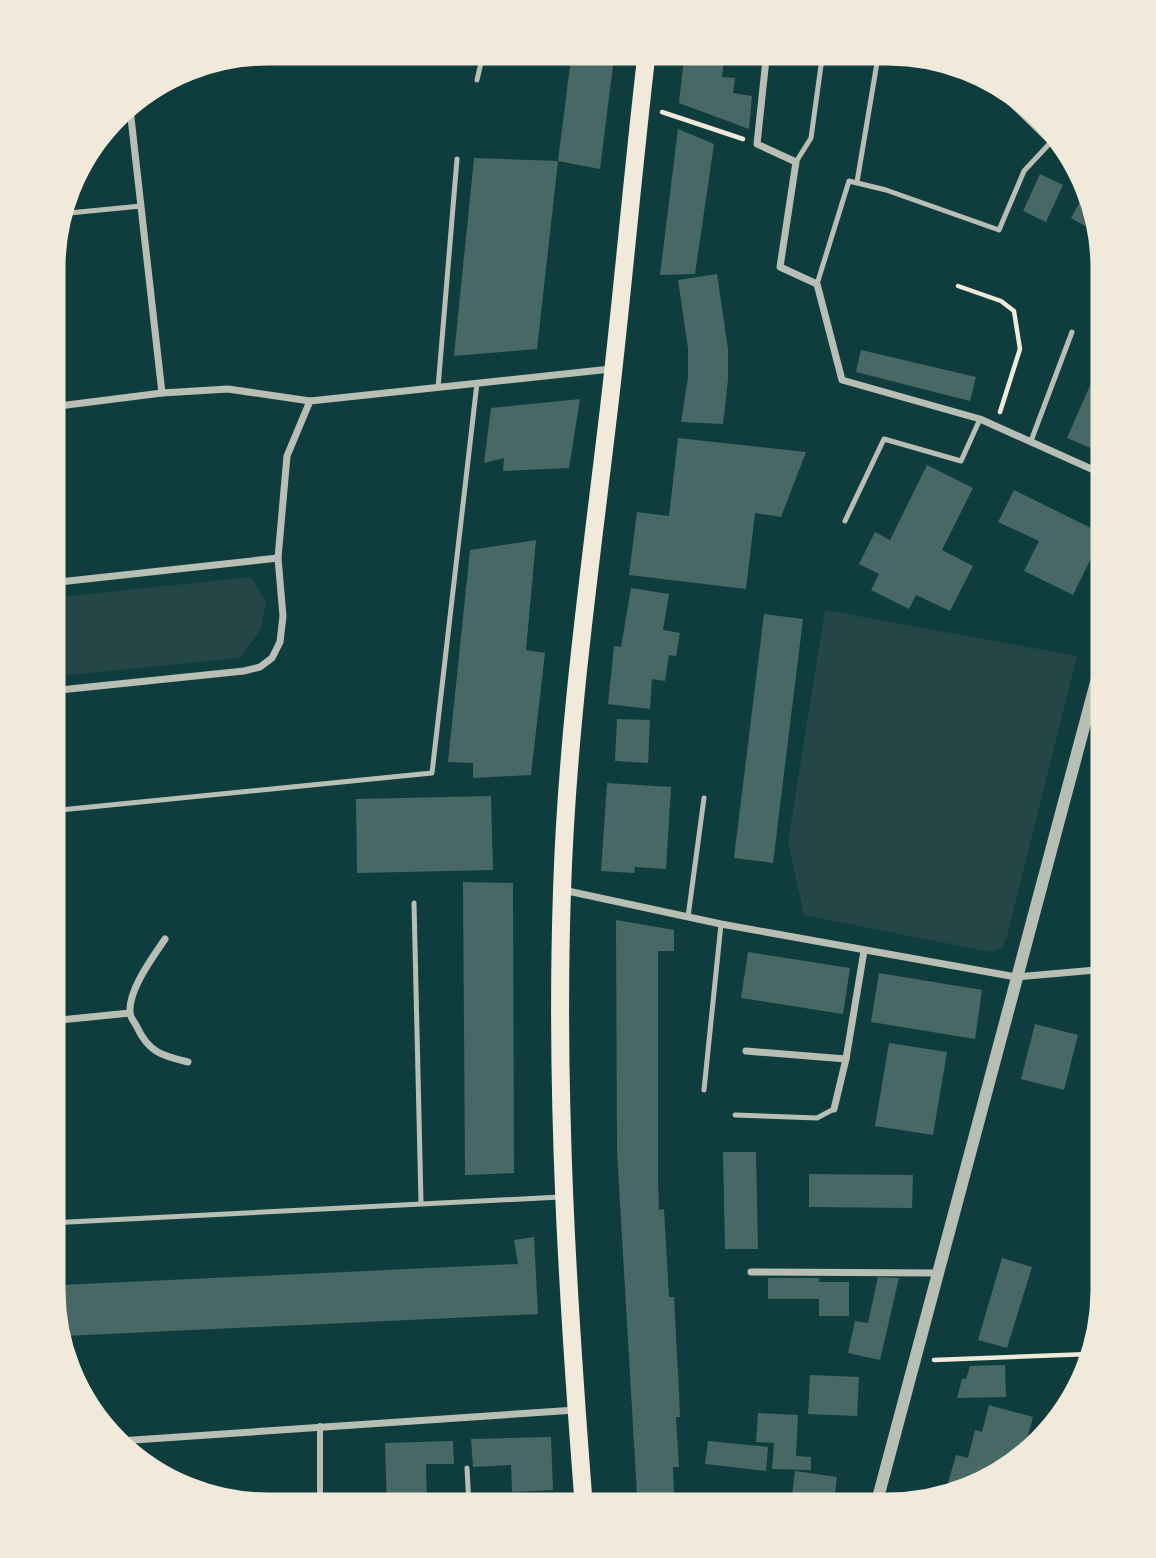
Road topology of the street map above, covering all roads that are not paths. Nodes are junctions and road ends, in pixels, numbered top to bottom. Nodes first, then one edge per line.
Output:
1 (481, 61) edge
2 (646, 61) edge
3 (766, 61) edge
4 (822, 61) edge
5 (877, 61) edge
6 (477, 80) dead end
7 (1010, 102) edge
8 (131, 114) edge
9 (1051, 142) joint
10 (457, 159) dead end
11 (796, 162) junction
12 (857, 182) junction
13 (141, 206) junction
14 (69, 213) edge
15 (817, 284) junction
16 (1072, 332) dead end
17 (613, 369) junction
18 (477, 383) junction
19 (438, 387) junction
20 (162, 393) junction
21 (310, 401) junction
22 (61, 406) edge
23 (980, 419) junction
24 (1031, 441) junction
25 (1095, 470) edge
26 (845, 521) dead end
27 (278, 558) junction
28 (61, 582) edge
29 (1095, 687) edge
30 (61, 690) edge
31 (704, 798) dead end
32 (61, 810) edge
33 (562, 889) junction
34 (414, 903) dead end
35 (688, 917) junction
36 (721, 924) junction
37 (165, 939) dead end
38 (864, 951) junction
39 (1094, 970) edge
40 (1016, 977) junction
41 (130, 1013) junction
42 (61, 1020) edge
43 (746, 1051) dead end
44 (846, 1059) junction
45 (188, 1062) dead end
46 (704, 1090) dead end
47 (834, 1109) joint
48 (735, 1115) dead end
49 (563, 1197) junction
50 (421, 1202) junction
51 (61, 1222) edge
52 (751, 1272) dead end
53 (939, 1273) junction
54 (577, 1410) junction
55 (320, 1426) junction
56 (127, 1440) edge
57 (467, 1468) dead end
58 (320, 1497) edge
59 (468, 1497) edge
60 (583, 1497) edge
61 (878, 1497) edge

1 - 6 lane
2 - 17 main road
3 - 11 street
4 - 11 lane
5 - 12 lane
7 - 9 street
8 - 13 street
9 - 12 lane
10 - 19 lane
11 - 15 street
12 - 15 lane
13 - 14 lane
13 - 20 street
15 - 23 street
16 - 24 lane
17 - 18 street
17 - 33 main road
18 - 19 street
18 - 32 lane
19 - 21 street
20 - 21 street
20 - 22 street
21 - 27 street
23 - 24 street
23 - 26 lane
24 - 25 street
27 - 28 street
27 - 30 street
29 - 40 street
31 - 35 lane
33 - 35 street
33 - 49 main road
34 - 50 lane
35 - 36 street
36 - 38 street
36 - 46 lane
37 - 41 street
38 - 40 street
38 - 44 street
39 - 40 street
40 - 53 street
41 - 42 street
41 - 45 street
43 - 44 street
44 - 47 street
47 - 48 lane
49 - 50 lane
49 - 54 main road
50 - 51 lane
52 - 53 street
53 - 61 street
54 - 55 street
54 - 60 main road
55 - 56 street
55 - 58 street
57 - 59 lane

